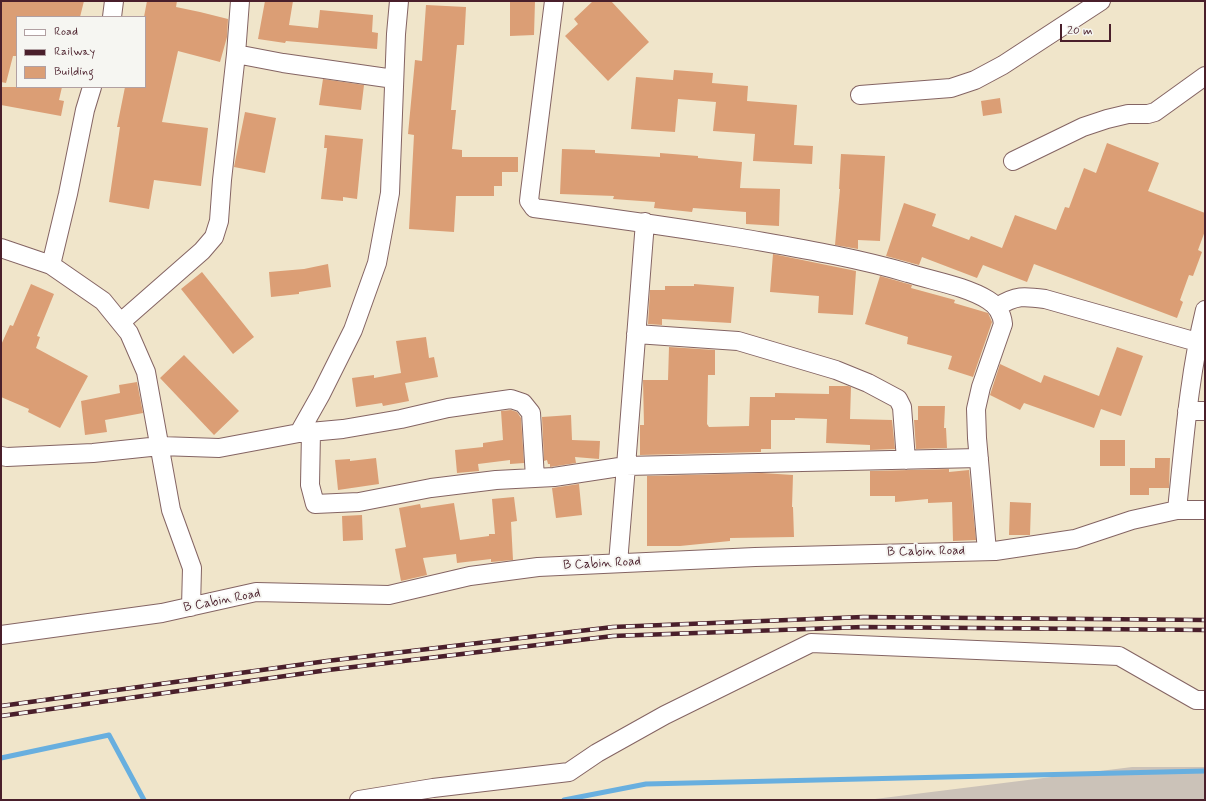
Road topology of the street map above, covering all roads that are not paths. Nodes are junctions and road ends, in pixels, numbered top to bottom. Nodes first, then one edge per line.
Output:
1 (114, 1) edge
2 (240, 1) edge
3 (399, 1) edge
4 (554, 1) edge
5 (1101, 1) edge
6 (112, 16) edge
7 (236, 54) junction
8 (1205, 76) edge
9 (394, 79) junction
10 (92, 88) edge
11 (860, 95) dead end
12 (1014, 161) dead end
13 (645, 222) junction
14 (1, 248) edge
15 (51, 265) junction
16 (998, 307) junction
17 (1205, 310) edge
18 (121, 322) junction
19 (636, 334) junction
20 (1197, 342) junction
21 (1196, 411) edge
22 (305, 432) junction
23 (160, 446) junction
24 (1, 456) edge
25 (979, 458) junction
26 (906, 460) junction
27 (626, 466) junction
28 (535, 478) junction
29 (1177, 510) junction
30 (1205, 510) edge
31 (986, 551) junction
32 (618, 564) junction
33 (191, 607) junction
34 (1, 635) edge
35 (1205, 700) edge
36 (359, 800) edge

1 - 6 street
2 - 7 street
3 - 9 street
4 - 13 street
5 - 11 street
7 - 9 street
7 - 18 street
8 - 12 street
9 - 22 street
10 - 15 street
13 - 16 street
13 - 19 street
14 - 15 street
15 - 18 street
16 - 20 street
16 - 25 street
17 - 20 street
18 - 23 street
19 - 26 street
19 - 27 street
20 - 21 street
21 - 29 street
22 - 23 street
22 - 28 street
22 - 28 street
23 - 24 street
23 - 33 street
25 - 26 street
25 - 31 street
26 - 27 street
27 - 28 street
27 - 32 street
29 - 30 street, B Cabin Road
29 - 31 street, B Cabin Road
31 - 32 street, B Cabin Road
32 - 33 street, B Cabin Road
33 - 34 street, B Cabin Road
35 - 36 street

